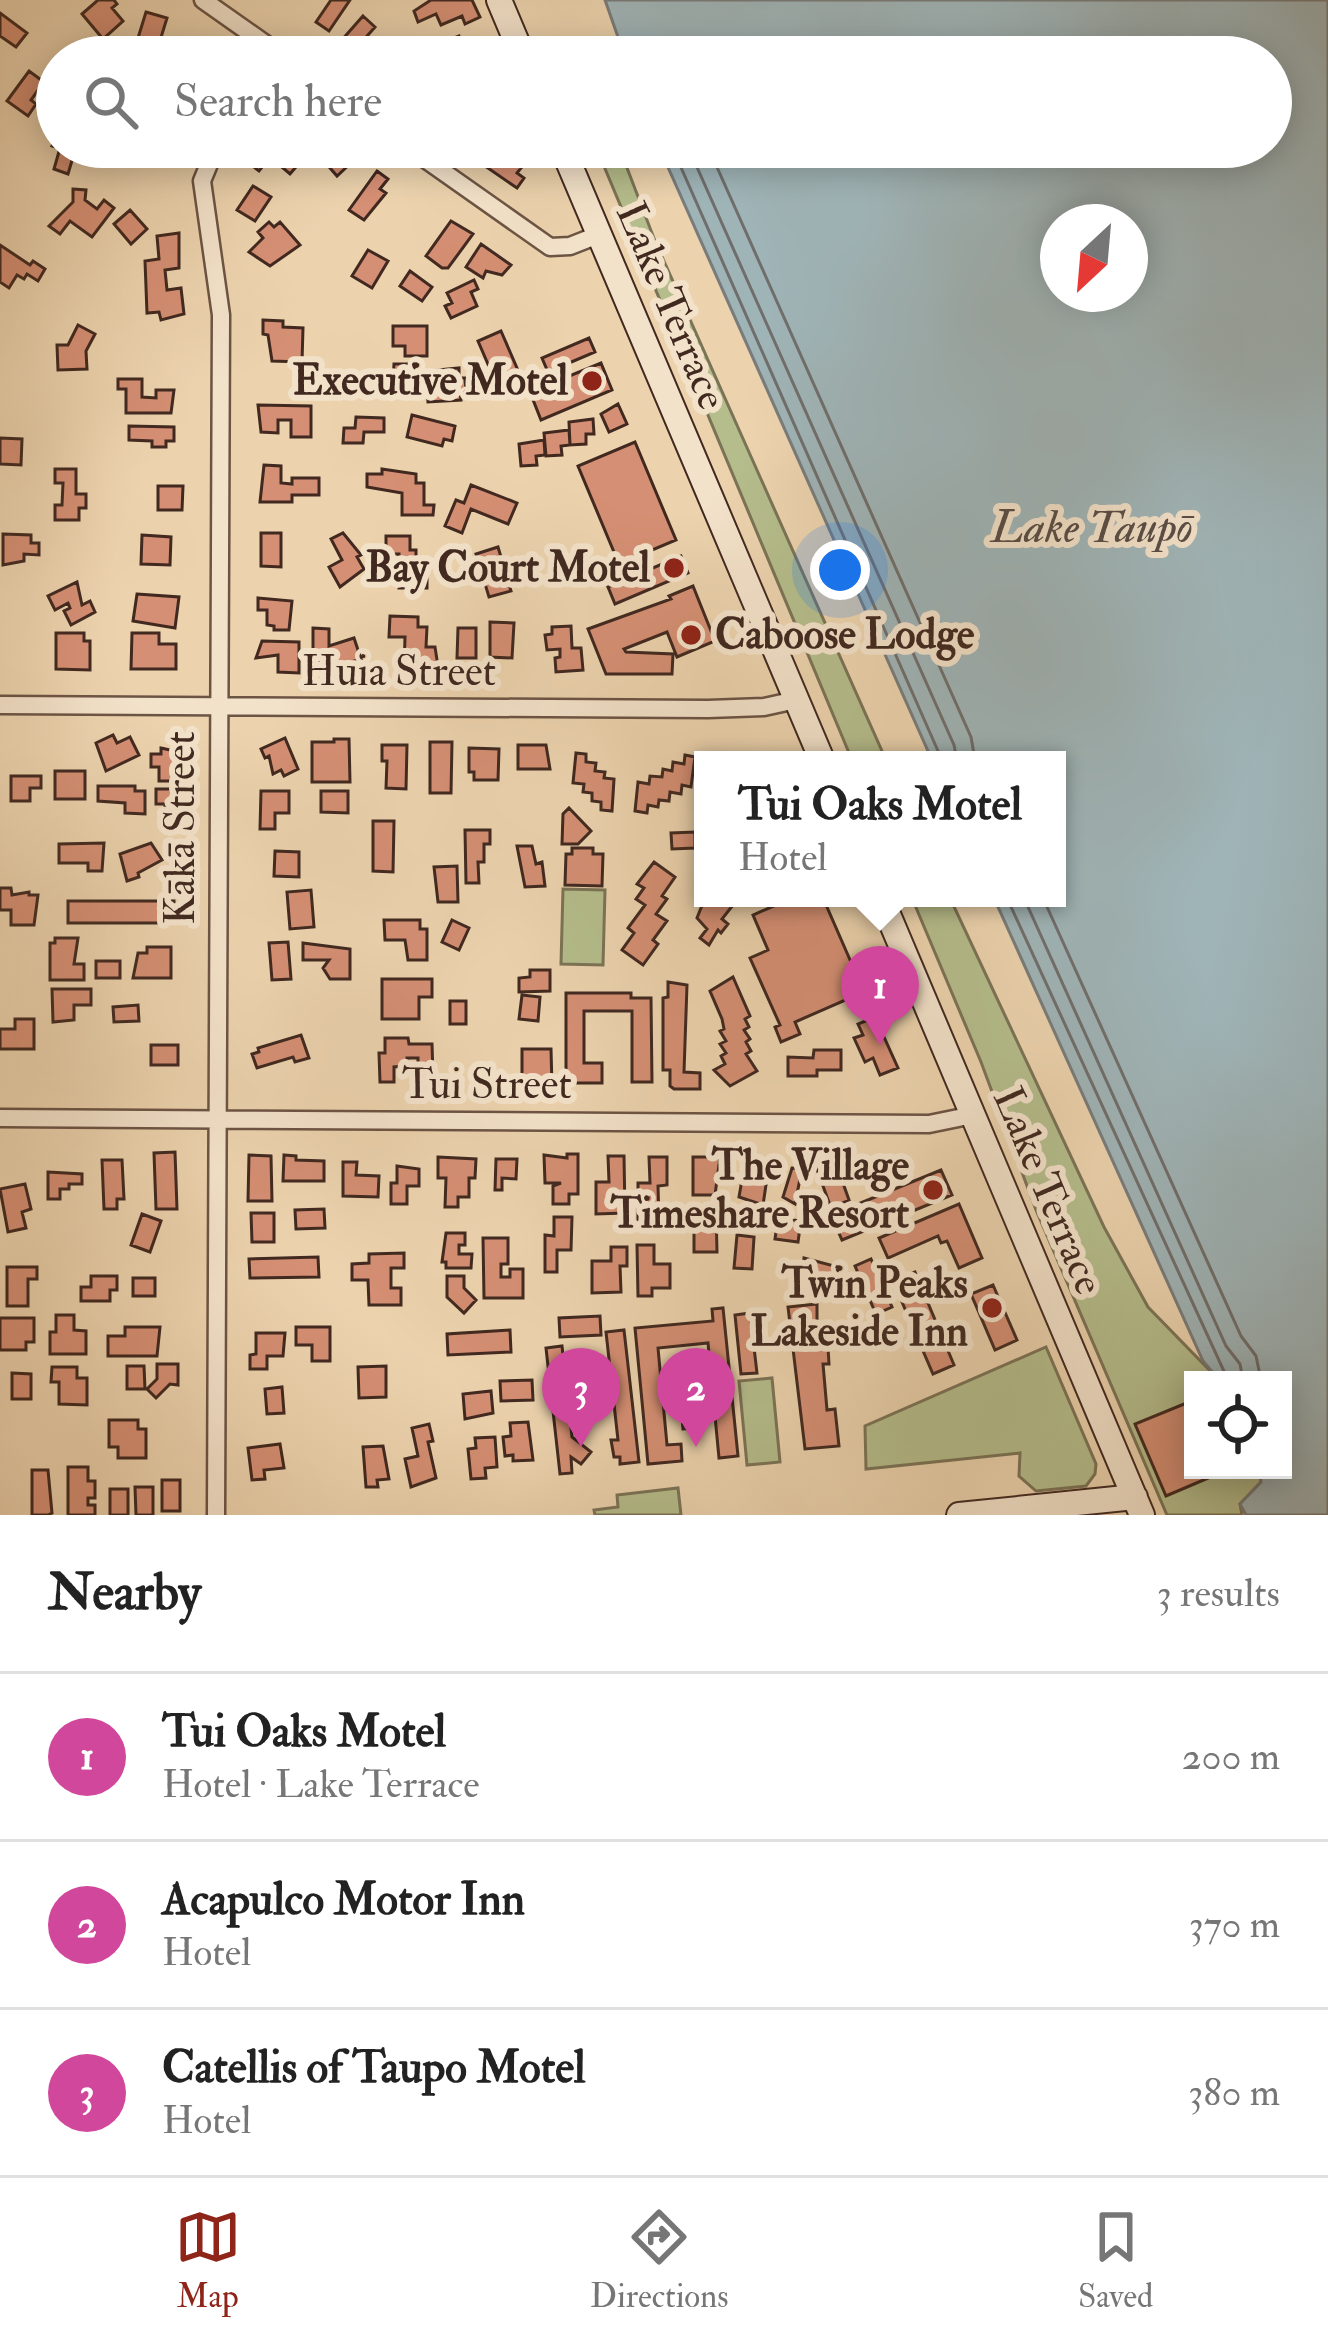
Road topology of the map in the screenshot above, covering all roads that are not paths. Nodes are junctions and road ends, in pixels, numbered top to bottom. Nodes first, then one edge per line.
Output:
1 (203, 0) edge
2 (499, 0) edge
3 (253, 36) edge
4 (514, 36) edge
5 (207, 168) edge
6 (438, 168) edge
7 (571, 168) edge
8 (598, 235) junction
9 (796, 700) junction
10 (0, 705) edge
11 (217, 707) junction
12 (818, 751) edge
13 (885, 907) edge
14 (973, 1115) junction
15 (0, 1118) edge
16 (215, 1119) junction
17 (1138, 1506) edge
18 (215, 1515) edge
19 (959, 1515) edge

1 - 3 street
2 - 4 main road
5 - 11 street, Kākā Street
6 - 8 street
7 - 8 main road, Lake Terrace
8 - 9 main road, Lake Terrace
9 - 11 street, Huia Street
9 - 12 main road, Lake Terrace
10 - 11 street, Huia Street
11 - 16 street, Kākā Street
13 - 14 main road, Lake Terrace
14 - 16 street, Tui Street
14 - 17 main road, Lake Terrace
15 - 16 street, Tui Street
16 - 18 street, Kākā Street
17 - 19 main road

